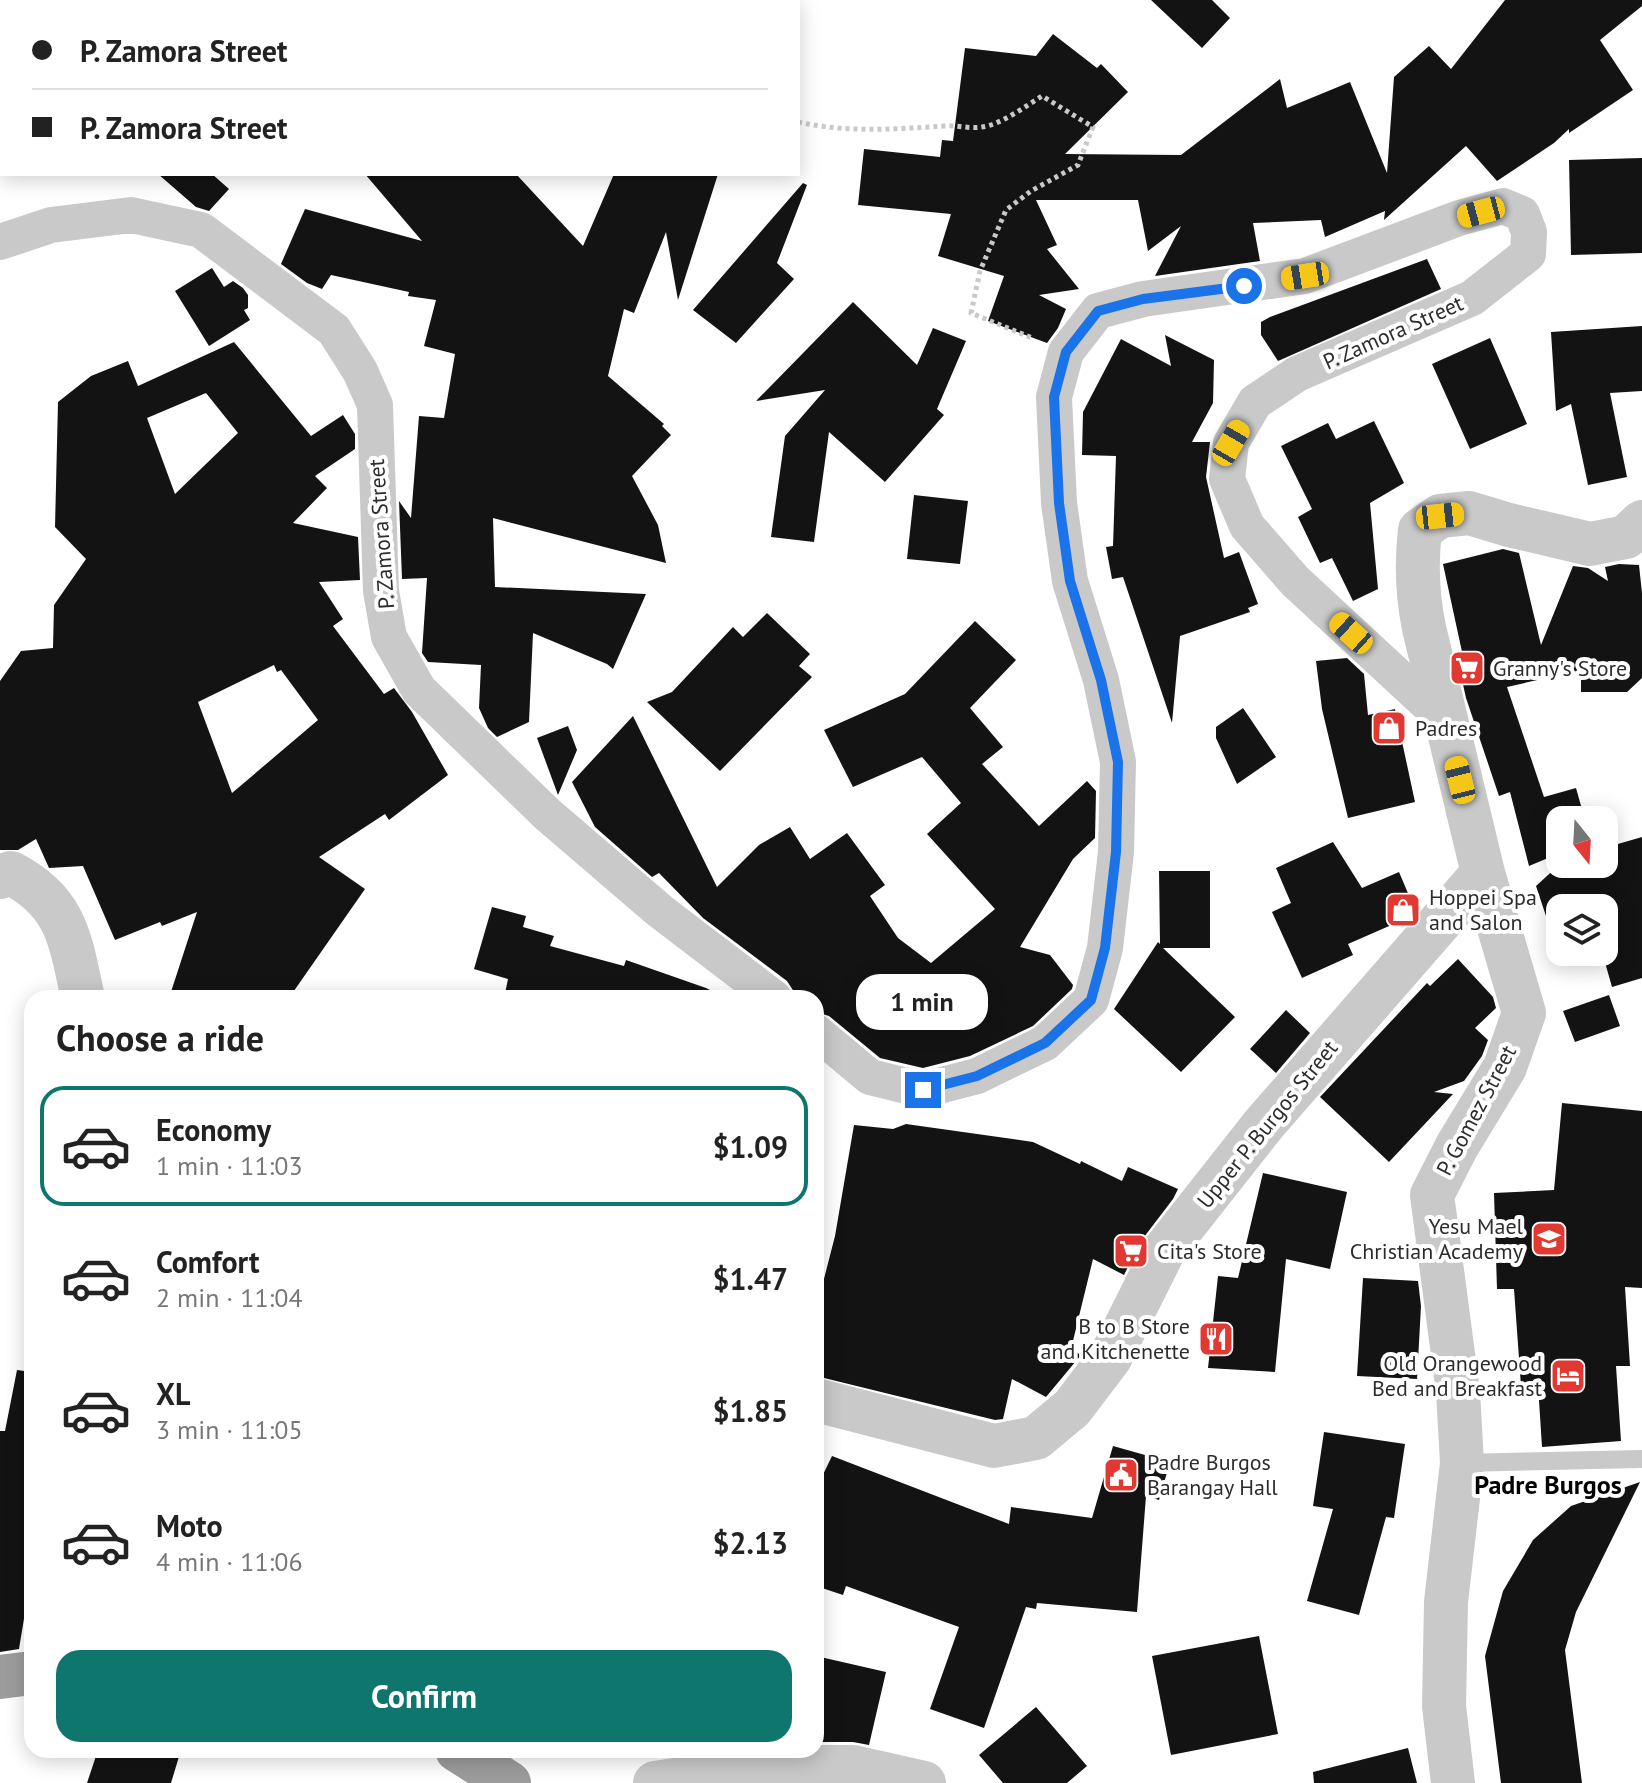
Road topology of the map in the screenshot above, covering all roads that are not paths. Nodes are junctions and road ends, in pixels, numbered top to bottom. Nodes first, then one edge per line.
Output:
1 (0, 242) edge
2 (1642, 522) edge
3 (1444, 719) junction
4 (1483, 873) junction
5 (0, 877) edge
6 (81, 990) edge
7 (764, 990) edge
8 (824, 1039) edge
9 (824, 1402) edge
10 (1642, 1459) edge
11 (1462, 1463) junction
12 (24, 1674) edge
13 (0, 1677) edge
14 (470, 1758) edge
15 (509, 1783) edge
16 (655, 1783) edge
17 (924, 1783) edge
18 (1453, 1783) edge

1 - 7 street, P. Zamora Street
2 - 3 street, P. Gomez Street
3 - 4 street, P. Gomez Street
3 - 8 street, P. Zamora Street
4 - 9 street, Upper P. Burgos Street
4 - 11 street, P. Gomez Street
5 - 6 street
10 - 11 lane
11 - 18 street, P. Gomez Street
12 - 13 highway
14 - 15 highway
16 - 17 street

